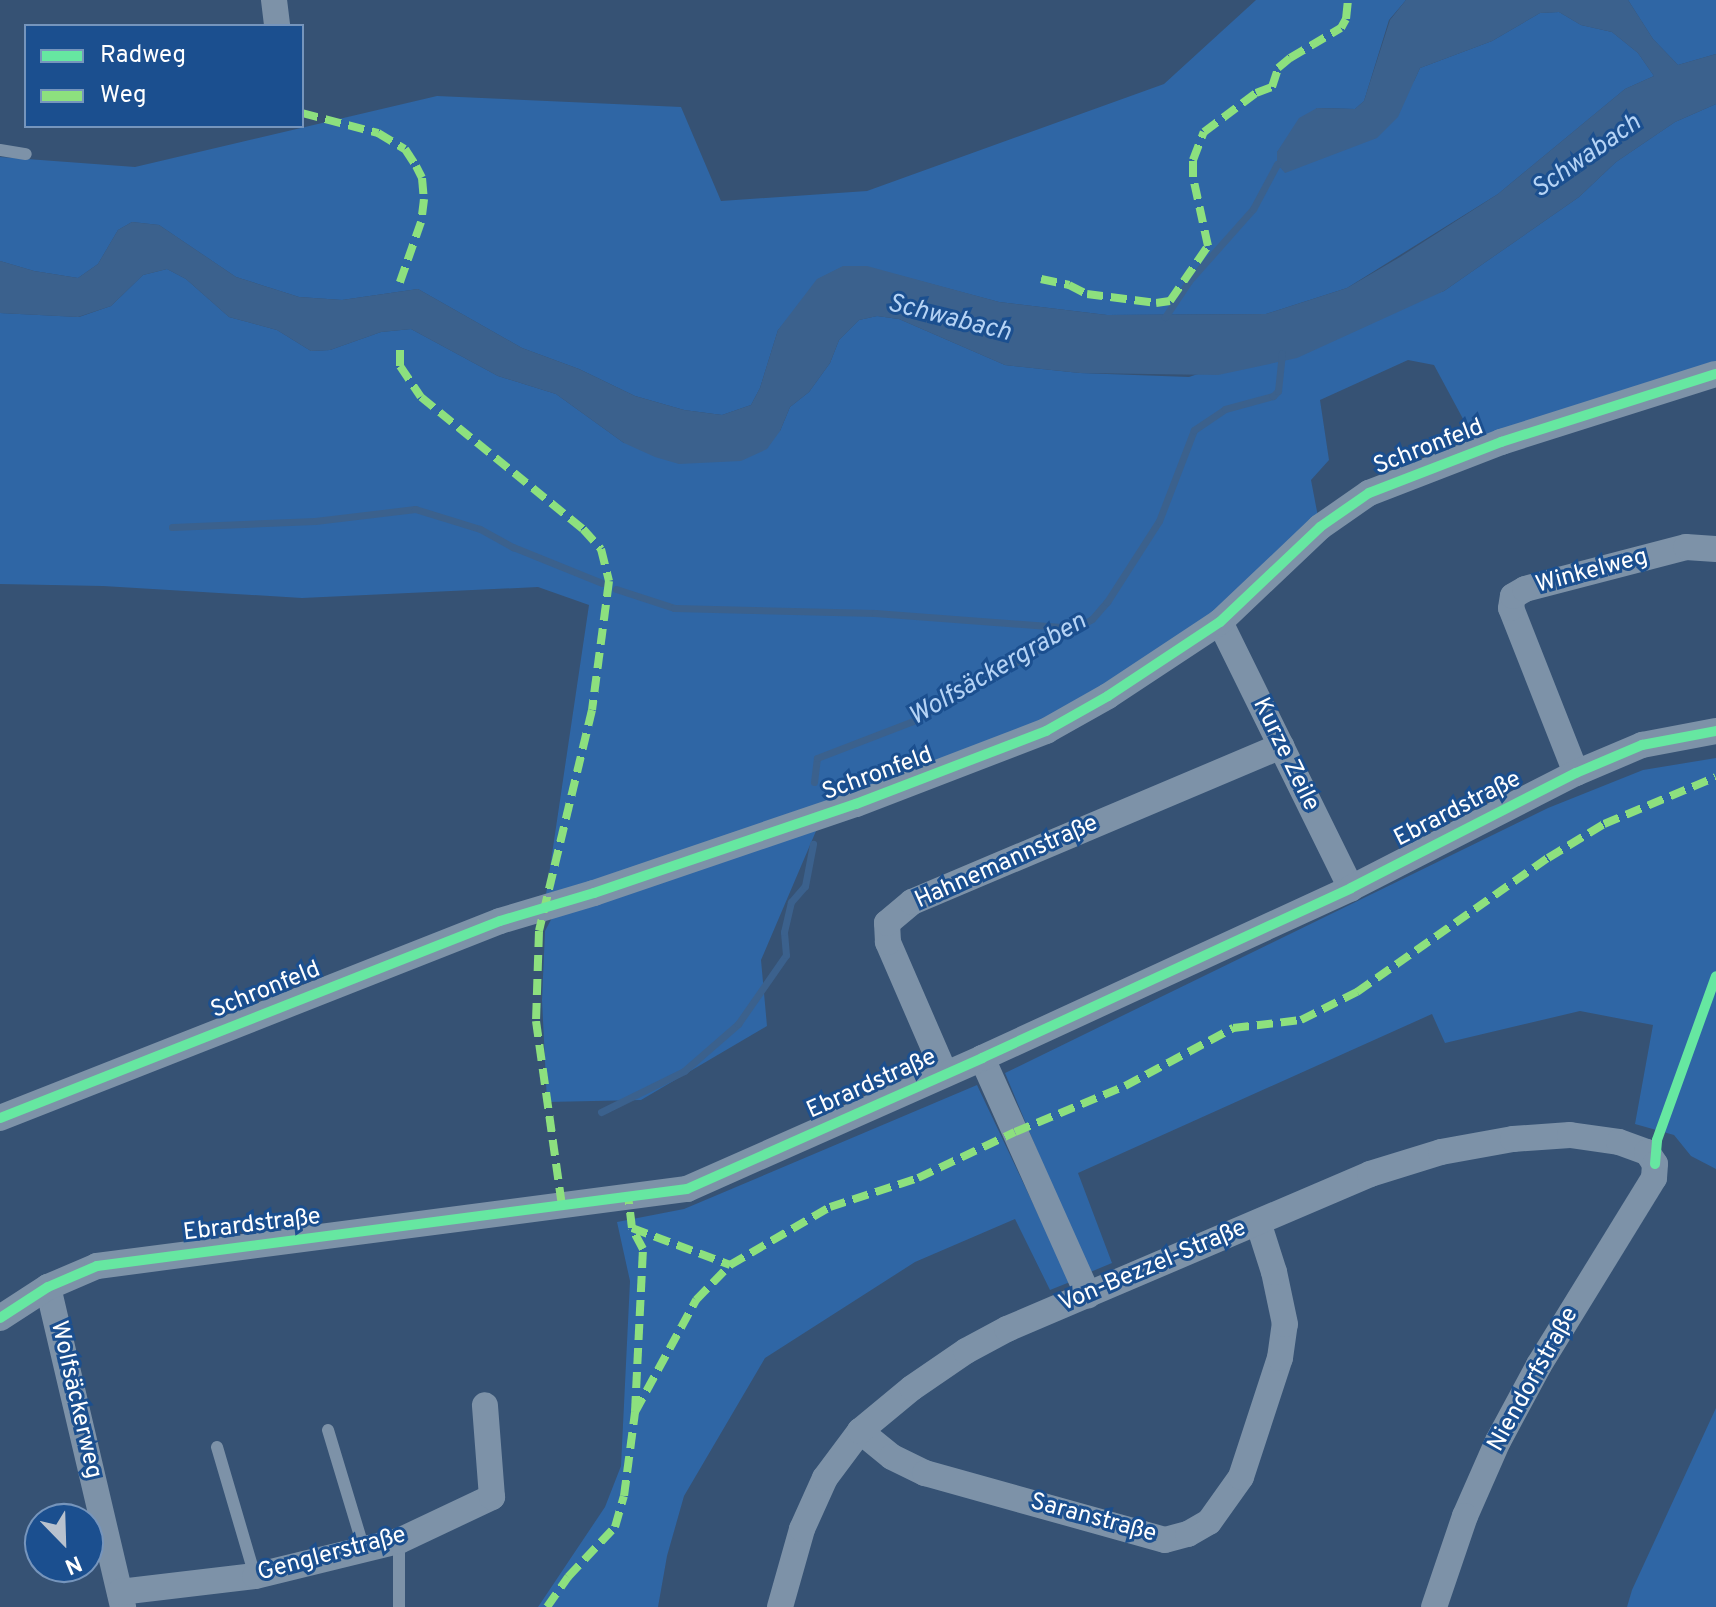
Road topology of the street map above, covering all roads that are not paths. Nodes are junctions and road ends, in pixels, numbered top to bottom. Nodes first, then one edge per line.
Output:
1 (274, 0) edge
2 (277, 24) edge
3 (0, 150) edge
4 (26, 154) dead end
5 (1716, 374) edge
6 (1716, 549) edge
7 (1220, 622) junction
8 (1716, 731) edge
9 (1281, 746) junction
10 (1576, 773) junction
11 (1351, 888) junction
12 (982, 1058) junction
13 (945, 1074) junction
14 (0, 1118) edge
15 (1655, 1164) joint
16 (1258, 1222) junction
17 (48, 1287) junction
18 (1088, 1295) junction
19 (0, 1318) edge
20 (485, 1405) dead end
21 (328, 1430) dead end
22 (860, 1431) junction
23 (217, 1447) dead end
24 (399, 1541) junction
25 (364, 1549) junction
26 (255, 1576) junction
27 (121, 1600) edge
28 (399, 1607) edge
29 (780, 1607) edge
30 (1434, 1607) edge

1 - 2 street
3 - 4 lane
5 - 7 street, Schronfeld
6 - 10 street, Winkelweg
7 - 9 street, Kurze Zeile
7 - 14 street, Schronfeld
8 - 10 street, Ebrardstraße
9 - 11 street, Kurze Zeile
9 - 13 street, Hahnemannstraße
10 - 11 street, Ebrardstraße
11 - 12 street, Ebrardstraße
12 - 13 street, Ebrardstraße
12 - 18 street
13 - 17 street, Ebrardstraße
15 - 16 street, Von-Bezzel-Straße
15 - 30 street, Niendorfstraße
16 - 18 street, Von-Bezzel-Straße
16 - 22 street, Saranstraße
17 - 19 street, Ebrardstraße
17 - 27 street, Wolfsäckerweg
18 - 22 street, Von-Bezzel-Straße
20 - 24 street, Genglerstraße
21 - 25 lane
22 - 29 street, Von-Bezzel-Straße
23 - 26 lane
24 - 25 street, Genglerstraße
24 - 28 lane
25 - 26 street, Genglerstraße
26 - 27 street, Genglerstraße

